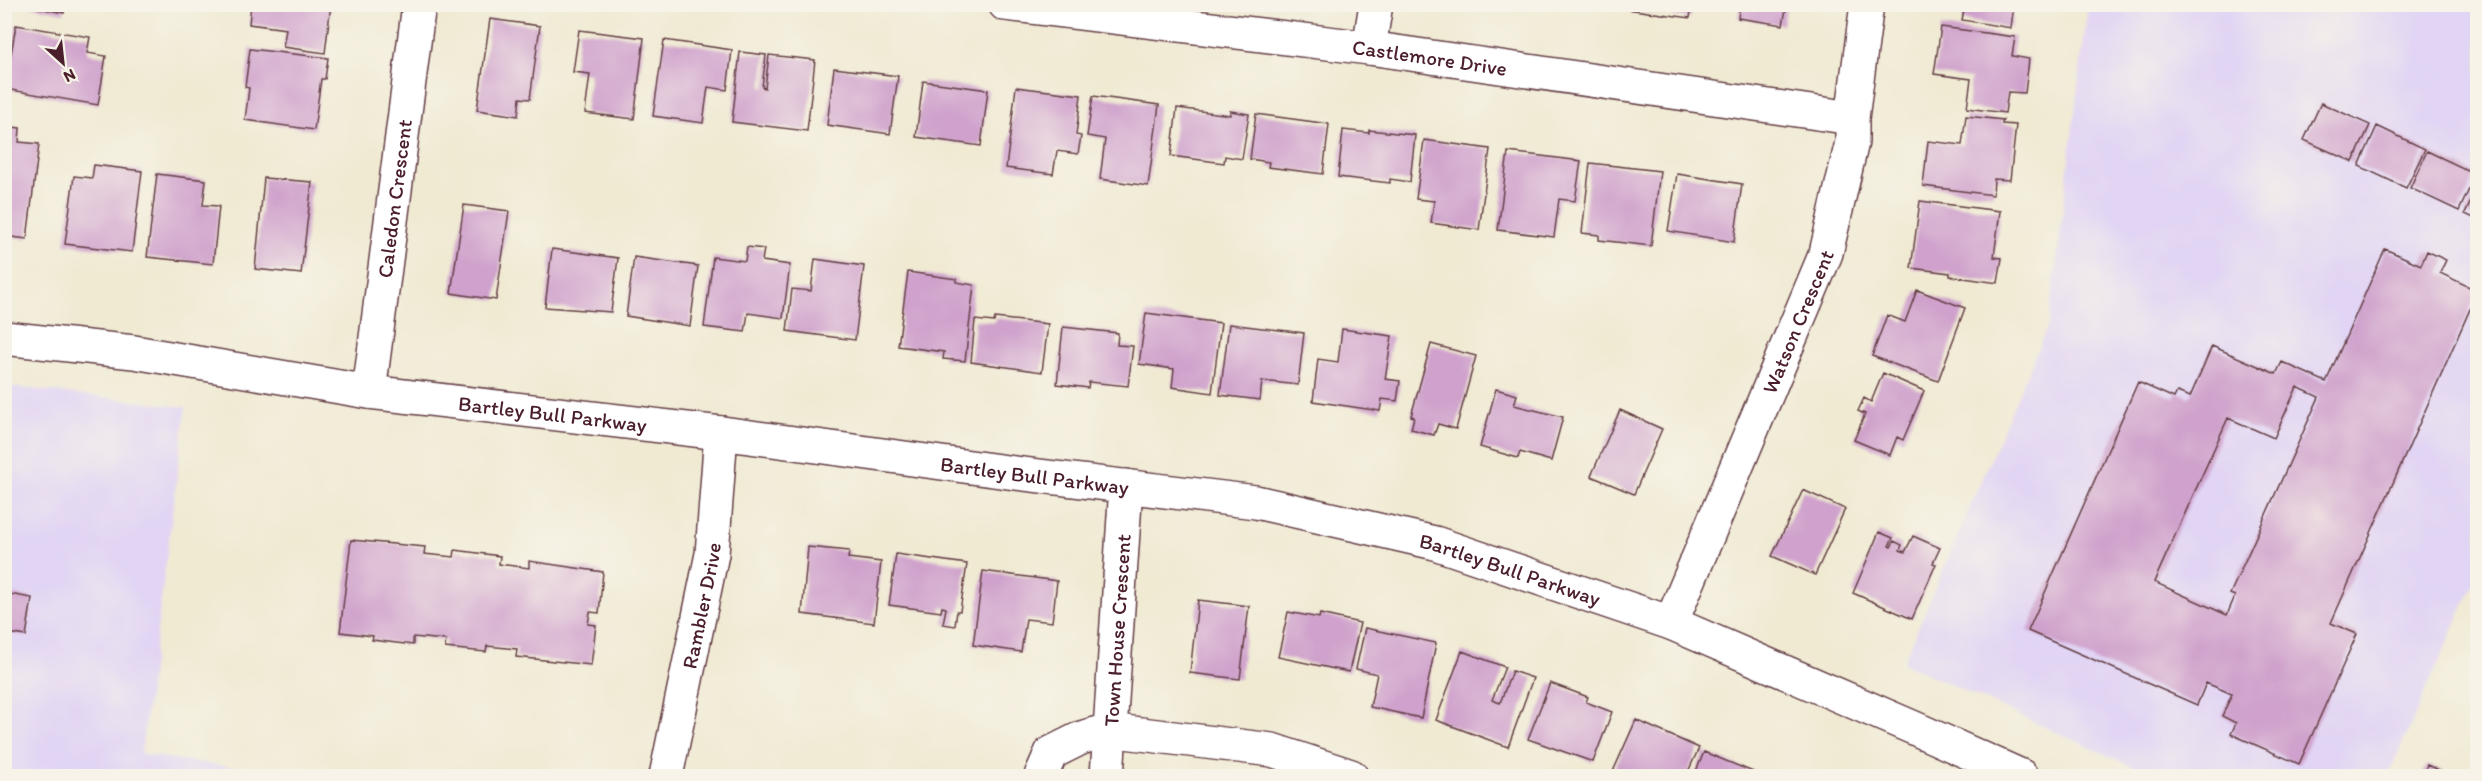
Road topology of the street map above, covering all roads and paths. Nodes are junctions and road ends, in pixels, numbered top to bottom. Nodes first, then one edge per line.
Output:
1 (419, 4) edge
2 (1005, 4) edge
3 (1376, 4) edge
4 (1867, 4) edge
5 (1369, 48) junction
6 (1852, 118) junction
7 (4, 338) edge
8 (369, 392) junction
9 (721, 433) junction
10 (1126, 486) junction
11 (1671, 623) junction
12 (1108, 730) junction
13 (666, 777) edge
14 (1041, 777) edge
15 (1107, 777) edge
16 (1351, 777) edge
17 (2021, 777) edge

1 - 8 street, Caledon Crescent
2 - 5 street, Castlemore Drive
3 - 5 street
4 - 6 street, Watson Crescent
5 - 6 street, Castlemore Drive
6 - 11 street, Watson Crescent
7 - 8 street, Bartley Bull Parkway
8 - 9 street, Bartley Bull Parkway
9 - 10 street, Bartley Bull Parkway
9 - 13 street, Rambler Drive
10 - 11 street, Bartley Bull Parkway
10 - 12 street, Town House Crescent
11 - 17 street, Bartley Bull Parkway
12 - 14 street
12 - 15 street, Town House Crescent
12 - 16 street

